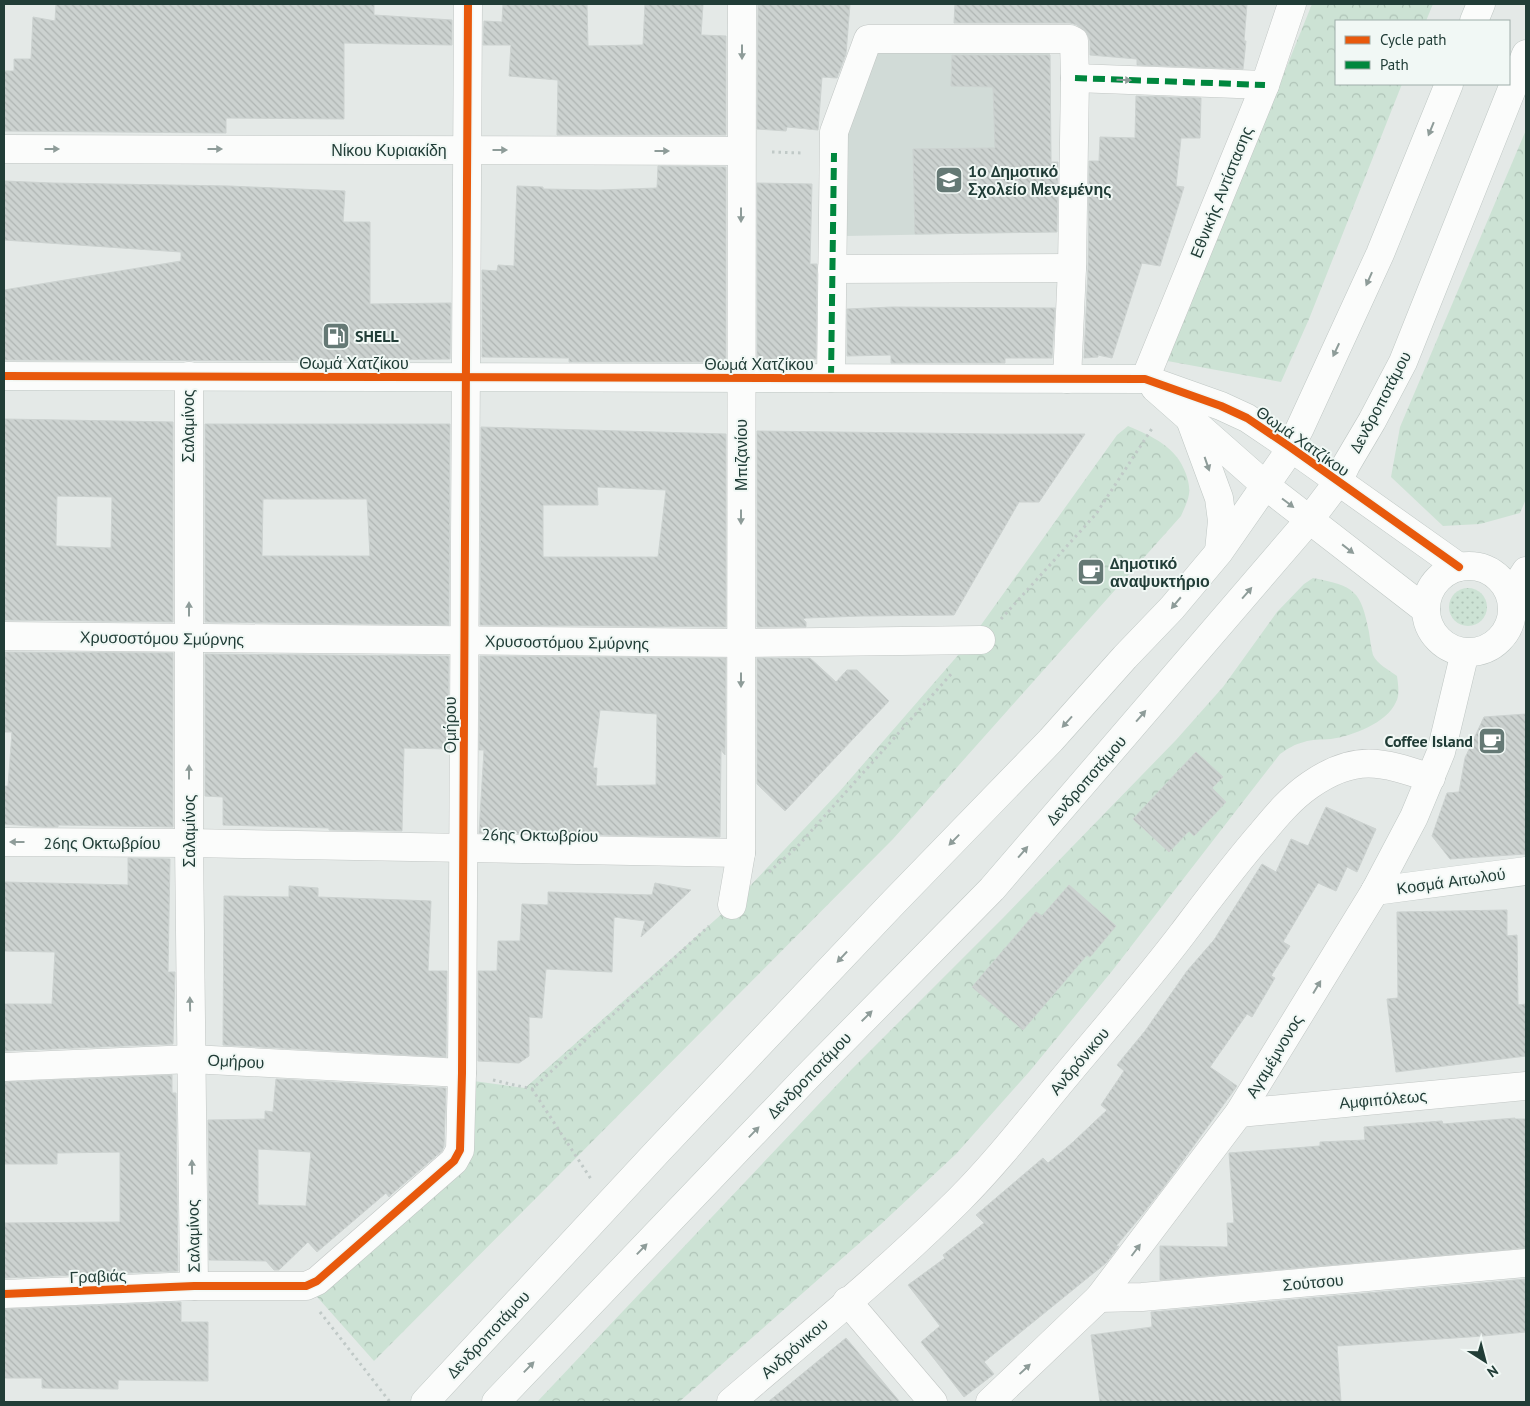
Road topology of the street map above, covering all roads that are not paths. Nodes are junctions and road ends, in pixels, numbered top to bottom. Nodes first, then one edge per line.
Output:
1 (468, 4) edge
2 (742, 4) edge
3 (1292, 4) edge
4 (1481, 4) edge
5 (1474, 20) edge
6 (1526, 54) edge
7 (1075, 78) junction
8 (1449, 85) edge
9 (1265, 86) junction
10 (4, 149) edge
11 (468, 150) junction
12 (741, 151) junction
13 (1072, 268) junction
14 (832, 269) junction
15 (4, 376) edge
16 (189, 376) junction
17 (466, 377) junction
18 (741, 378) junction
19 (831, 378) junction
20 (1067, 379) junction
21 (1145, 379) junction
22 (1180, 410) junction
23 (1290, 447) junction
24 (1338, 482) junction
25 (1266, 486) junction
26 (1310, 519) junction
27 (1219, 552) junction
28 (1459, 567) junction
29 (1526, 571) edge
30 (1511, 594) junction
31 (1426, 610) junction
32 (4, 636) edge
33 (189, 638) junction
34 (981, 640) road end
35 (464, 641) junction
36 (741, 643) junction
37 (1465, 652) junction
38 (1431, 778) junction
39 (4, 842) edge
40 (189, 843) junction
41 (463, 848) junction
42 (741, 853) junction
43 (1526, 871) edge
44 (1375, 891) junction
45 (732, 905) road end
46 (191, 1059) junction
47 (4, 1067) edge
48 (462, 1073) junction
49 (1526, 1086) edge
50 (1240, 1113) junction
51 (1526, 1263) edge
52 (194, 1286) junction
53 (4, 1294) edge
54 (1100, 1298) junction
55 (847, 1302) junction
56 (425, 1402) edge
57 (496, 1402) edge
58 (731, 1402) edge
59 (933, 1402) edge
60 (990, 1402) edge

1 - 11 street, Ομήρου
2 -> 12 street, Μπιζανίου
3 - 9 street, Εθνικής Αντίστασης
4 - 5 street
6 - 24 street, Δενδροποτάμου
7 -> 9 street
7 - 13 street
7 - 14 street
8 -> 23 street, Δενδροποτάμου
9 - 21 street, Εθνικής Αντίστασης
10 -> 11 street, Νίκου Κυριακίδη
11 -> 12 street, Νίκου Κυριακίδη
11 - 17 street, Ομήρου
12 -> 18 street, Μπιζανίου
13 - 14 street
13 - 20 street
14 - 19 street
15 - 16 street, Θωμά Χατζίκου
16 - 17 street, Θωμά Χατζίκου
33 -> 16 street, Σαλαμίνος
17 - 18 street, Θωμά Χατζίκου
17 - 35 street, Ομήρου
18 - 19 street, Θωμά Χατζίκου
18 -> 36 street, Μπιζανίου
19 - 20 street, Θωμά Χατζίκου
20 - 21 street, Θωμά Χατζίκου
21 - 22 street
21 - 23 street, Θωμά Χατζίκου
22 - 25 street
22 -> 27 street
23 - 24 street, Θωμά Χατζίκου
23 - 25 street, Δενδροποτάμου
24 - 26 street, Δενδροποτάμου
24 - 28 street, Θωμά Χατζίκου
25 -> 26 street
25 - 27 street, Δενδροποτάμου
26 -> 31 street
57 -> 26 street, Δενδροποτάμου
27 -> 56 street, Δενδροποτάμου
28 - 30 street
28 - 31 street
29 - 30 street
30 - 37 street
31 - 37 street
32 - 33 street, Χρυσοστόμου Σμύρνης
33 - 35 street, Χρυσοστόμου Σμύρνης
40 -> 33 street, Σαλαμίνος
34 - 36 street, Χρυσοστόμου Σμύρνης
35 - 36 street, Χρυσοστόμου Σμύρνης
35 - 41 street, Ομήρου
36 -> 42 street, Μπιζανίου
37 - 38 street, Αγαμέμνονος
38 - 44 street, Αγαμέμνονος
38 - 55 street, Ανδρόνικου
40 -> 39 street, 26ης Οκτωβρίου
40 - 41 street, 26ης Οκτωβρίου
46 -> 40 street, Σαλαμίνος
41 - 42 street, 26ης Οκτωβρίου
41 - 48 street, Ομήρου
42 - 45 street, Μπιζανίου
43 - 44 street, Κοσμά Αιτωλού
50 -> 44 street, Αγαμέμνονος
46 - 47 street, Ομήρου
46 - 48 street, Ομήρου
52 -> 46 street, Σαλαμίνος
48 - 52 street, Γραβιάς
49 - 50 street, Αμφιπόλεως
54 -> 50 street, Αγαμέμνονος
51 - 54 street, Σούτσου
52 - 53 street, Γραβιάς
60 -> 54 street, Αγαμέμνονος
55 - 58 street, Ανδρόνικου
55 - 59 street

